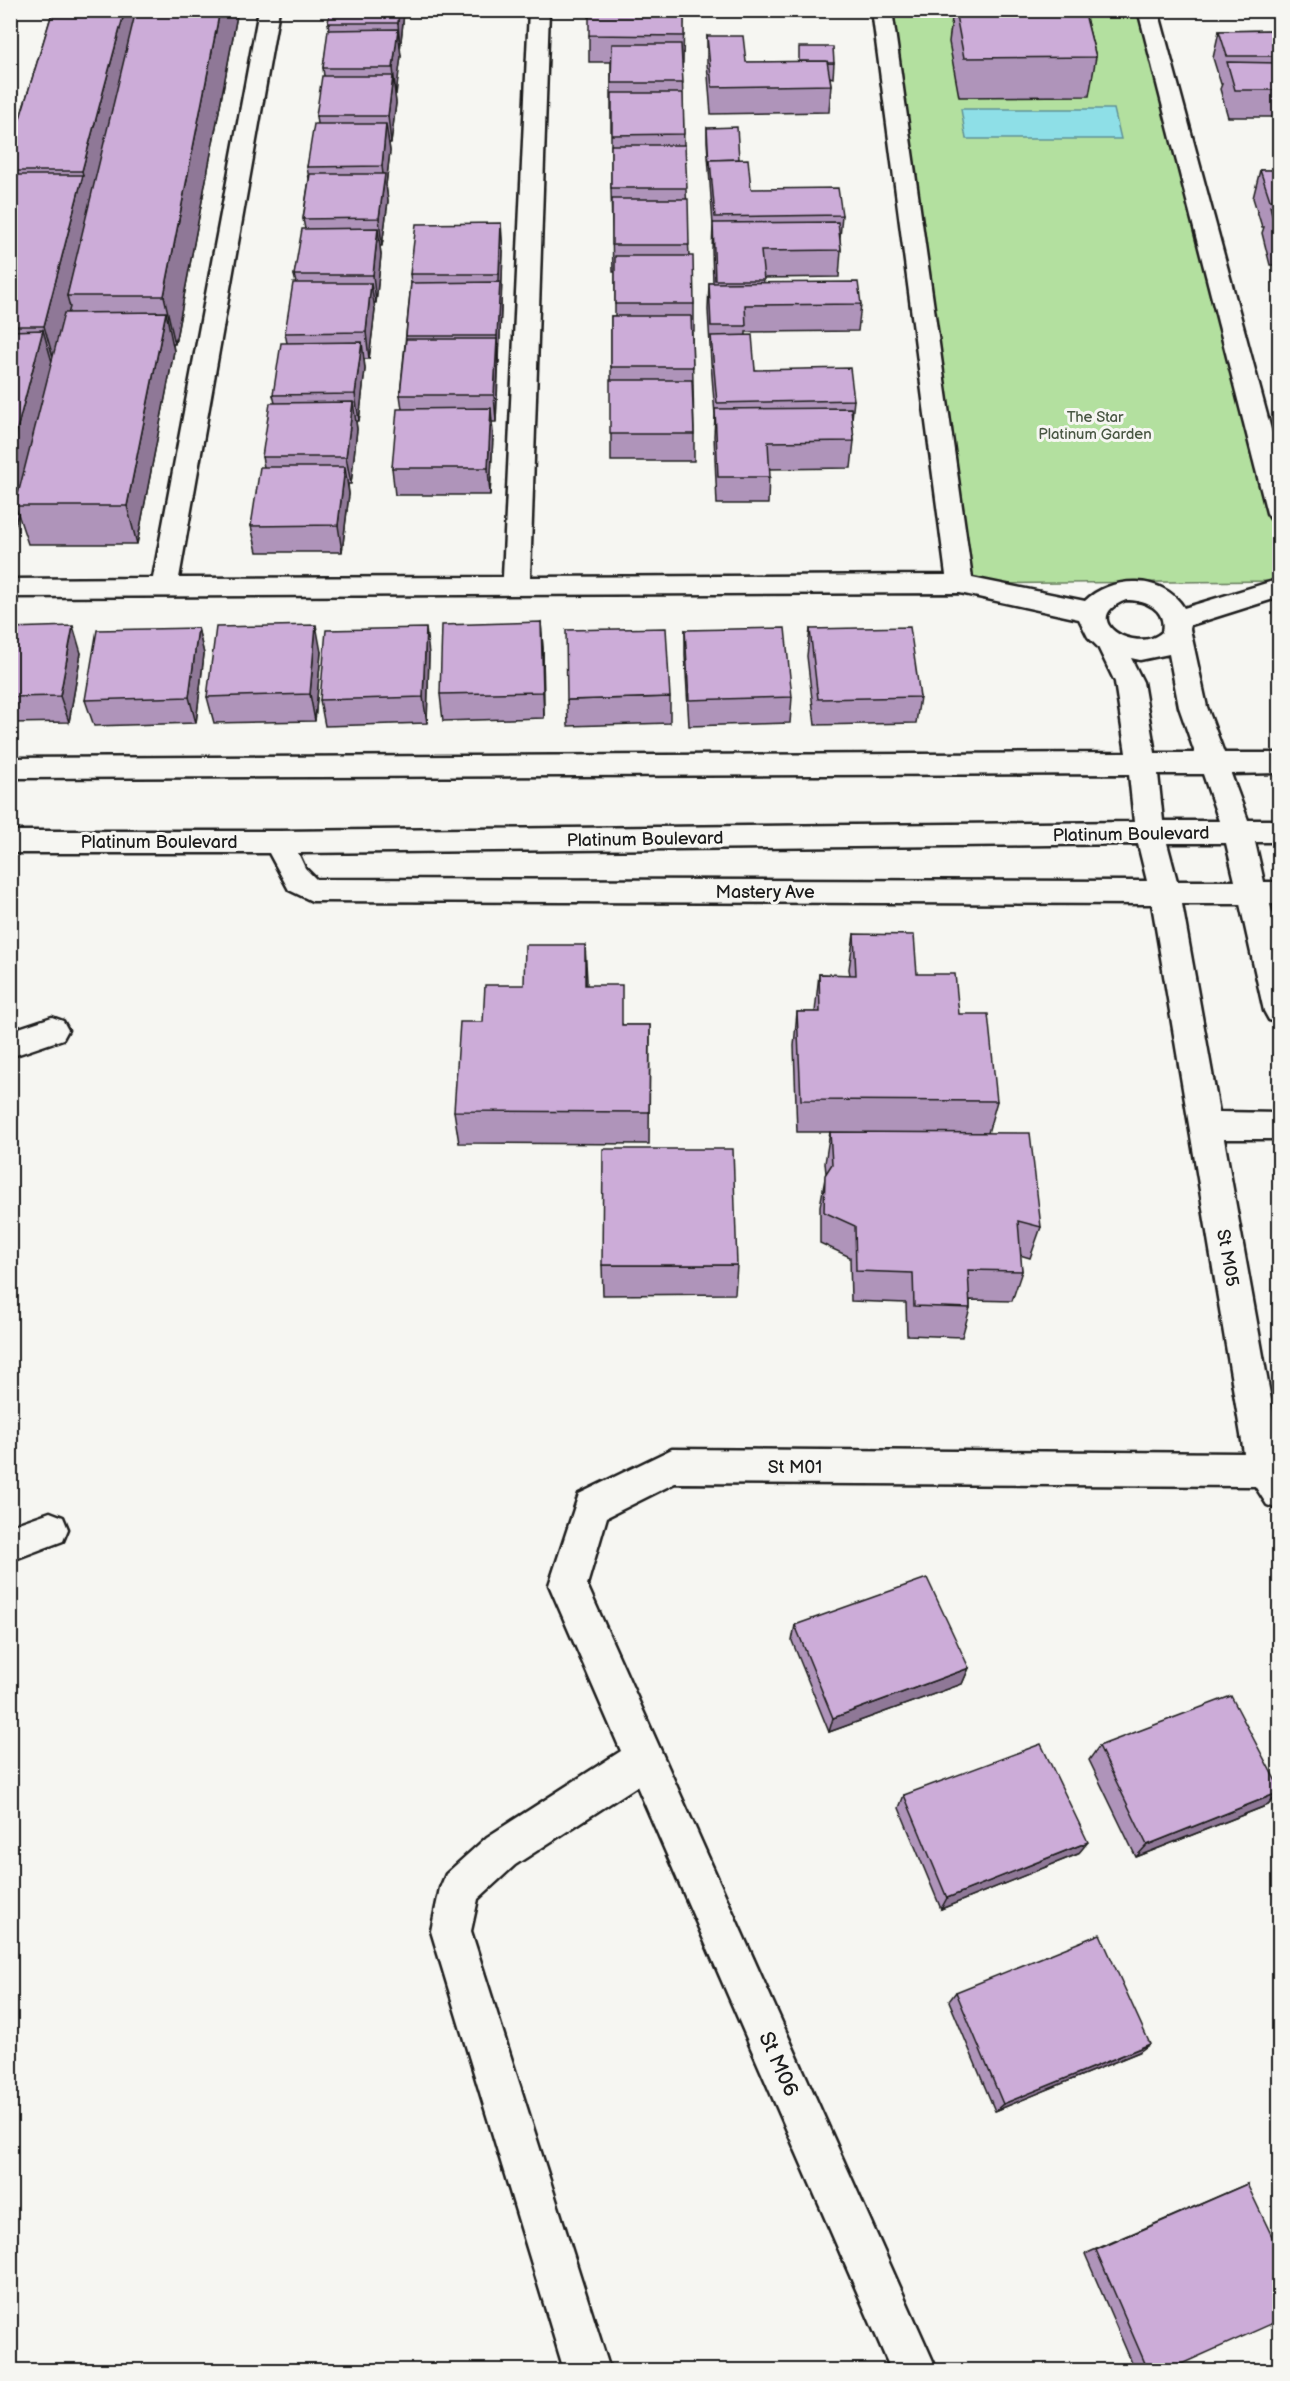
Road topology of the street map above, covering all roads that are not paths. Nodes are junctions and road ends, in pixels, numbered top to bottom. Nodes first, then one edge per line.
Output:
1 (269, 10) edge
2 (539, 10) edge
3 (882, 10) edge
4 (1148, 10) edge
5 (1280, 513) edge
6 (960, 584) junction
7 (516, 586) junction
8 (10, 588) edge
9 (164, 588) junction
10 (1280, 588) edge
11 (1091, 612) junction
12 (1178, 625) junction
13 (1110, 643) junction
14 (1142, 763) junction
15 (1212, 763) junction
16 (1280, 763) edge
17 (10, 768) edge
18 (1280, 831) edge
19 (1238, 832) junction
20 (1150, 834) junction
21 (10, 842) edge
22 (279, 842) junction
23 (1267, 893) edge
24 (1165, 894) junction
25 (1280, 1011) edge
26 (52, 1030) dead end
27 (10, 1044) edge
28 (1206, 1125) junction
29 (1280, 1126) edge
30 (1275, 1477) edge
31 (50, 1529) dead end
32 (10, 1544) edge
33 (645, 1758) junction
34 (587, 2370) edge
35 (914, 2370) edge

1 - 9 street
2 - 7 street
3 - 6 street
4 - 5 street
6 - 7 street
6 - 11 street
7 - 9 street
8 - 9 street
10 - 12 street
11 - 12 street
11 - 13 street
12 - 13 street
12 - 15 street
13 - 14 street, St M05
14 - 15 street
14 - 17 street
14 - 20 street, St M05
15 - 16 street
15 - 19 street
18 - 19 street, Platinum Boulevard
19 - 20 street, Platinum Boulevard
19 - 23 street
20 - 22 street, Platinum Boulevard
20 - 24 street, St M05
21 - 22 street, Platinum Boulevard
22 - 24 street, Mastery Ave
23 - 24 street, Mastery Ave
23 - 25 street
24 - 28 street, St M05
26 - 27 street
28 - 29 street
28 - 30 street, St M05
30 - 33 street, St M01
31 - 32 street
33 - 34 street
33 - 35 street, St M06

